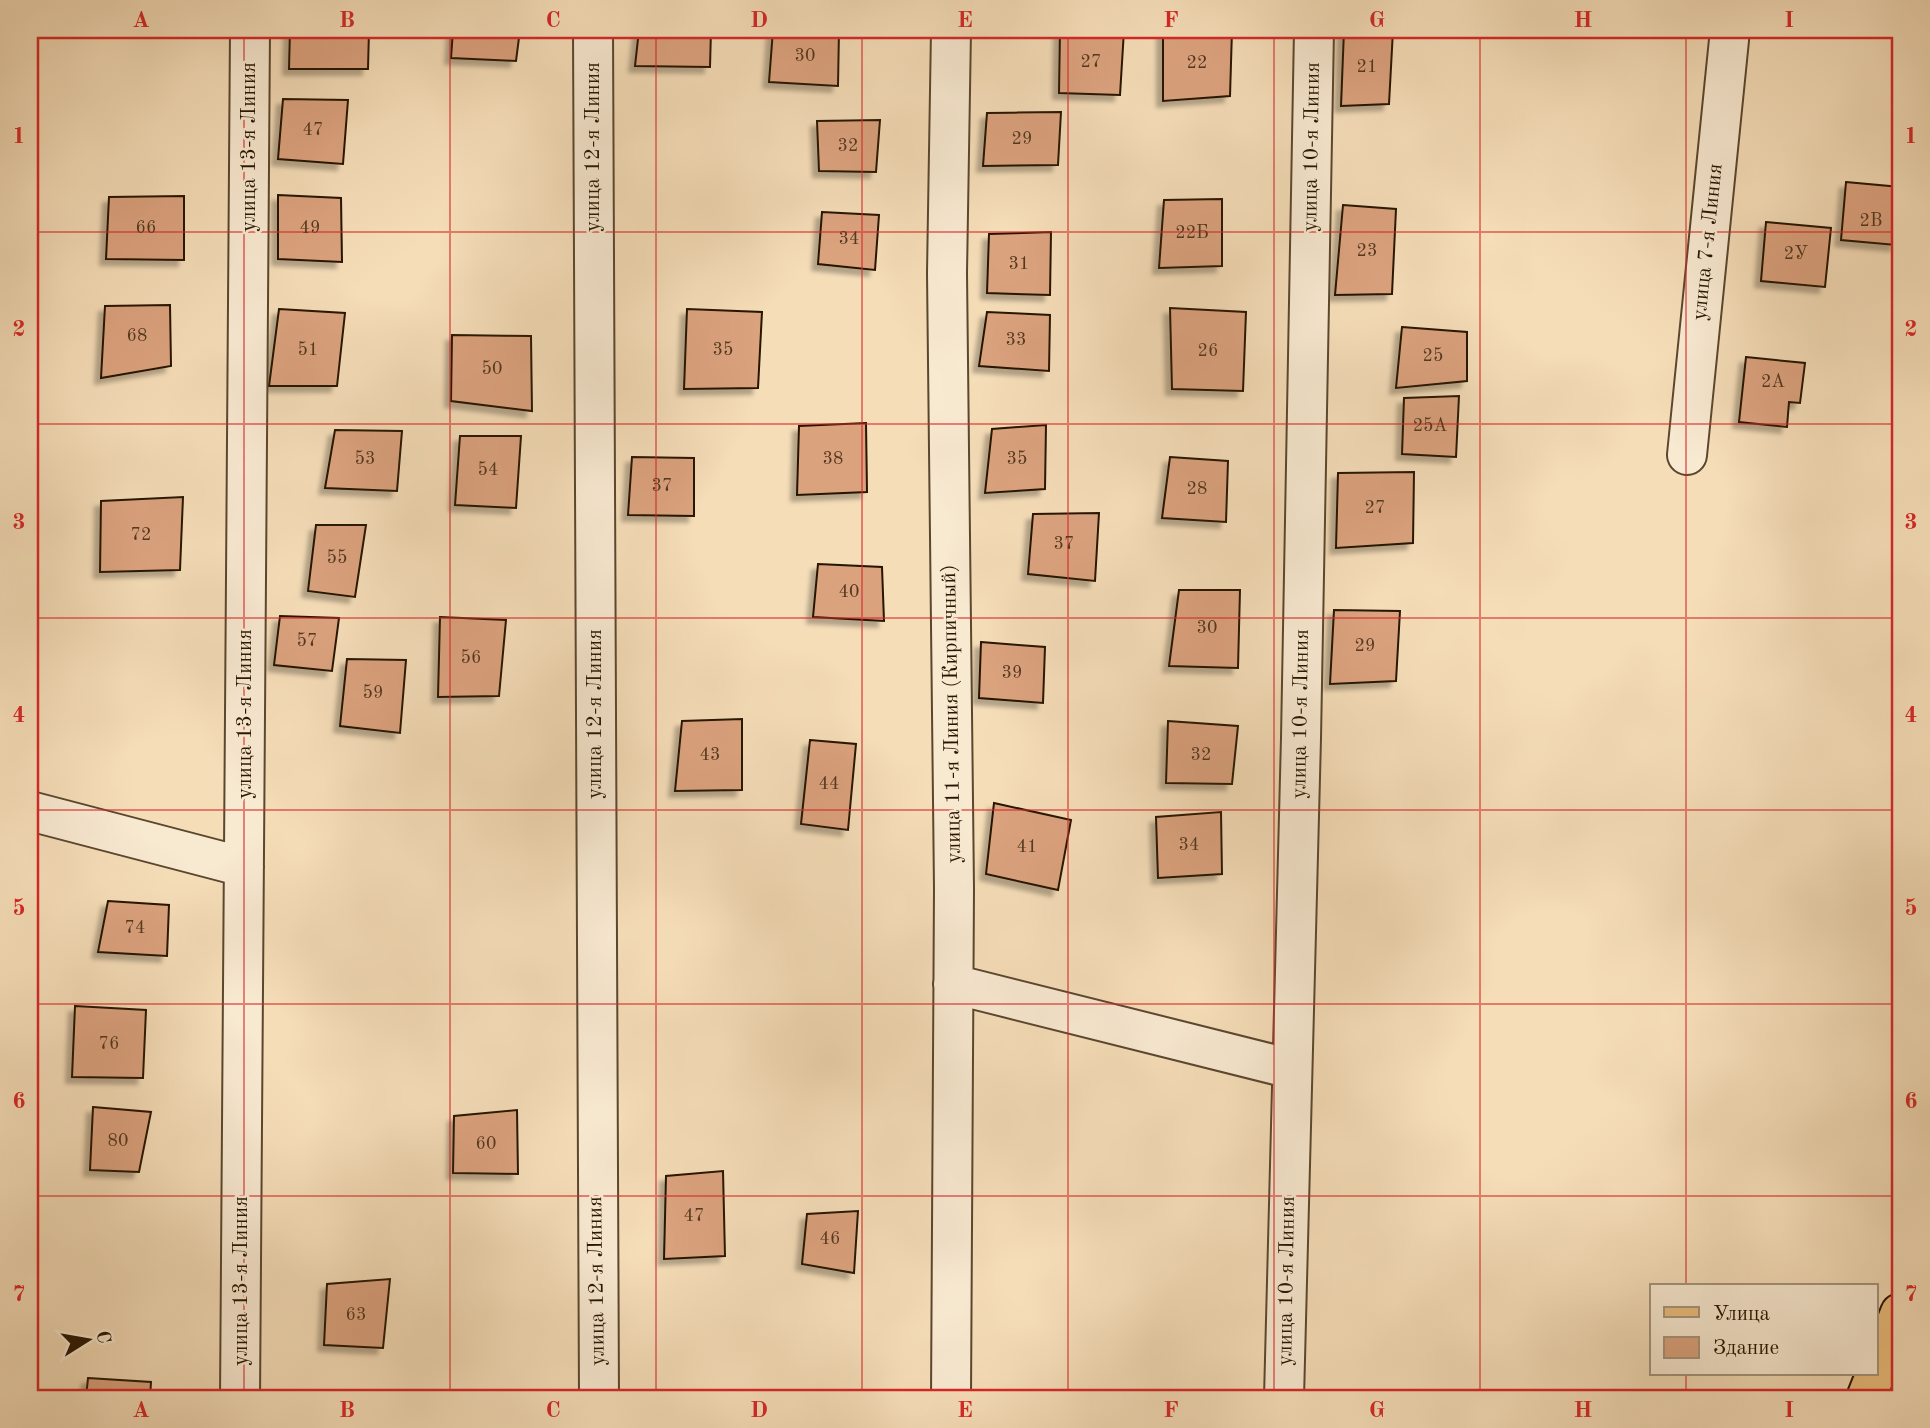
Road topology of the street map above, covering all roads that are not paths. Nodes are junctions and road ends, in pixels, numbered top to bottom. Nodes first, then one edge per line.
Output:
1 (250, 30) edge
2 (593, 30) edge
3 (951, 30) edge
4 (1314, 30) edge
5 (1730, 30) edge
6 (1687, 455) dead end
7 (30, 811) edge
8 (244, 867) junction
9 (953, 984) junction
10 (1292, 1069) junction
11 (1900, 1313) edge
12 (1878, 1368) edge
13 (1875, 1376) edge
14 (240, 1398) edge
15 (598, 1398) edge
16 (951, 1398) edge
17 (1284, 1398) edge
18 (1866, 1398) edge

1 - 8 street, улица 13-я Линия
2 - 15 street, улица 12-я Линия
3 - 9 street, улица 11-я Линия (Кирпичный)
4 - 10 street, улица 10-я Линия
5 - 6 street, улица 7-я Линия
7 - 8 street
8 - 14 street, улица 13-я Линия
9 - 10 street
9 - 16 street, улица 11-я Линия (Кирпичный)
10 - 17 street, улица 10-я Линия
11 - 12 main road
13 - 18 main road

